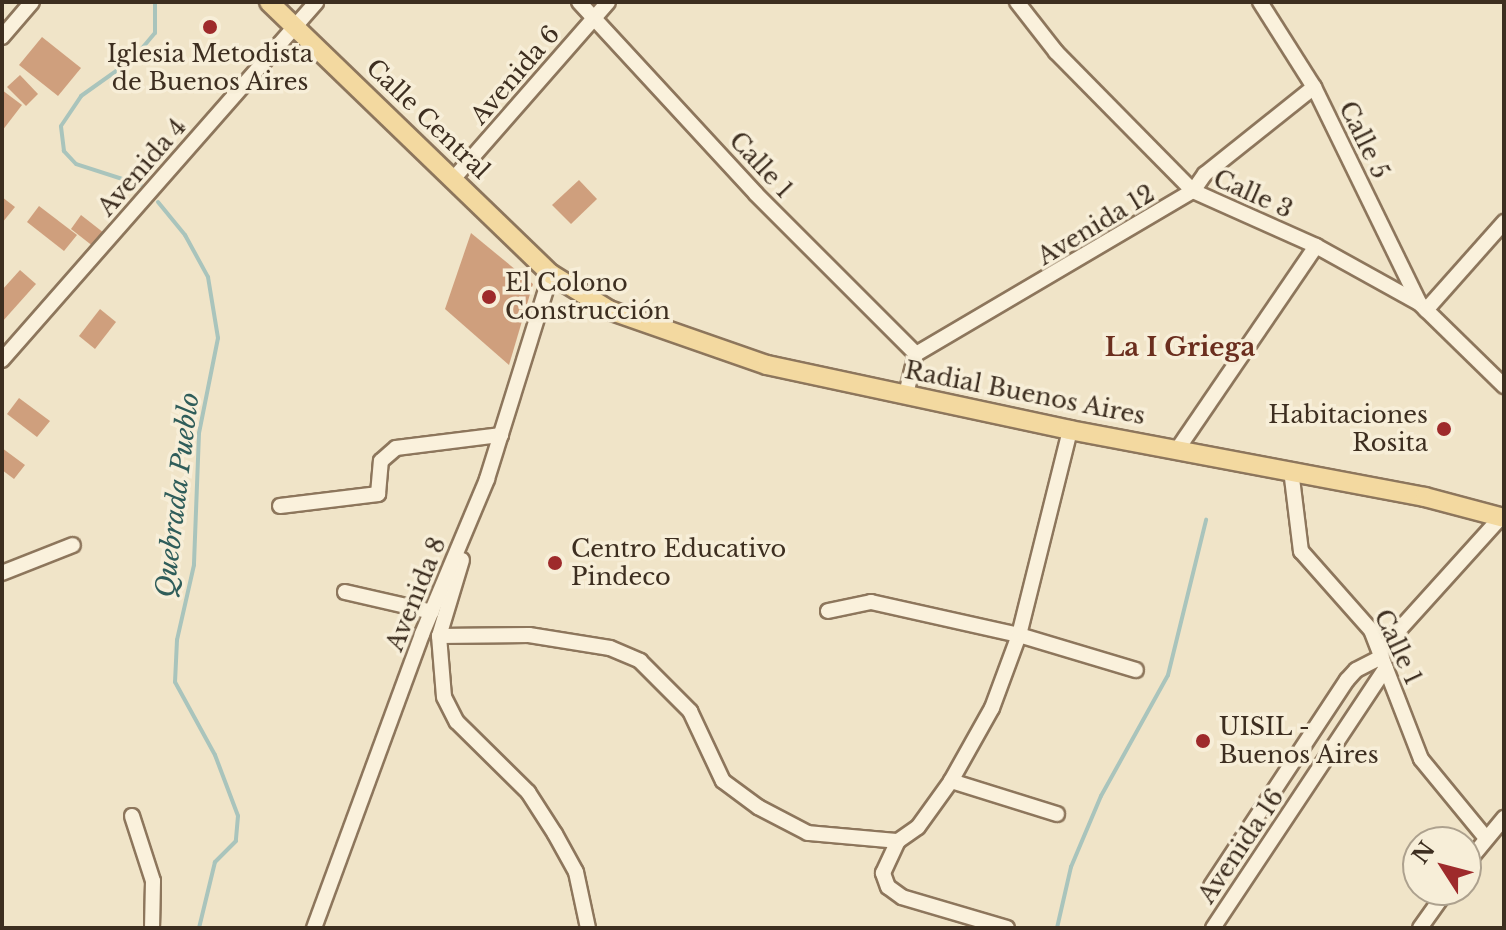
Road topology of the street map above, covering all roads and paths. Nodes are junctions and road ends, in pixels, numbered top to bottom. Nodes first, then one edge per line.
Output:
1 (32, 2) edge
2 (269, 2) edge
3 (316, 2) edge
4 (579, 2) edge
5 (608, 2) edge
6 (1017, 2) edge
7 (1260, 2) edge
8 (594, 18) junction
9 (295, 26) junction
10 (2, 37) edge
11 (1314, 87) junction
12 (455, 177) junction
13 (1193, 191) junction
14 (1504, 222) edge
15 (1316, 246) junction
16 (551, 274) junction
17 (1422, 306) junction
18 (4, 353) edge
19 (916, 354) junction
20 (1504, 386) edge
21 (906, 394) junction
22 (1070, 430) junction
23 (501, 435) junction
24 (1179, 447) junction
25 (1291, 470) junction
26 (487, 479) junction
27 (280, 506) dead end
28 (1502, 517) edge
29 (73, 545) dead end
30 (2, 573) edge
31 (345, 592) dead end
32 (828, 611) dead end
33 (432, 612) junction
34 (1019, 635) junction
35 (439, 636) junction
36 (1383, 659) junction
37 (1136, 670) dead end
38 (951, 781) junction
39 (1057, 814) dead end
40 (132, 816) dead end
41 (1504, 818) edge
42 (1485, 837) junction
43 (898, 841) junction
44 (1482, 841) edge
45 (1211, 886) dead end
46 (1436, 906) edge
47 (152, 928) edge
48 (314, 928) edge
49 (588, 928) edge
50 (1007, 928) edge
51 (1213, 928) edge
52 (1420, 928) edge

1 - 10 street
2 - 9 main road, Calle Central
3 - 9 street, Avenida 4
4 - 8 street, Calle 1
5 - 8 street, Avenida 6
6 - 13 street, Calle 3
7 - 11 street, Calle 5
8 - 12 street, Avenida 6
8 - 19 street, Calle 1
9 - 12 main road, Calle Central
9 - 18 street, Avenida 4
11 - 13 street, Avenida 12
11 - 17 street, Calle 5
12 - 16 main road, Calle Central
13 - 15 street, Calle 3
13 - 19 street, Avenida 12
14 - 17 street
15 - 17 street, Calle 3
15 - 24 street
16 - 21 main road, Radial Buenos Aires
16 - 23 street, Avenida 8
17 - 20 street, Calle 3
19 - 21 street
21 - 22 main road, Radial Buenos Aires
22 - 24 main road, Radial Buenos Aires
22 - 34 street
23 - 26 street, Avenida 8
23 - 27 street
24 - 25 main road, Radial Buenos Aires
25 - 28 main road, Radial Buenos Aires
25 - 36 street, Calle 1
26 - 33 street, Avenida 8
26 - 35 street
28 - 36 street, Avenida 16
29 - 30 street
31 - 33 street
32 - 34 street
33 - 48 street, Avenida 8
34 - 37 street
34 - 38 street
35 - 43 street
35 - 49 street
36 - 42 street, Calle 1
36 - 45 street
36 - 51 street, Avenida 16
38 - 39 street
38 - 43 street
40 - 47 street
41 - 42 street
42 - 44 street
43 - 50 street
46 - 52 street

